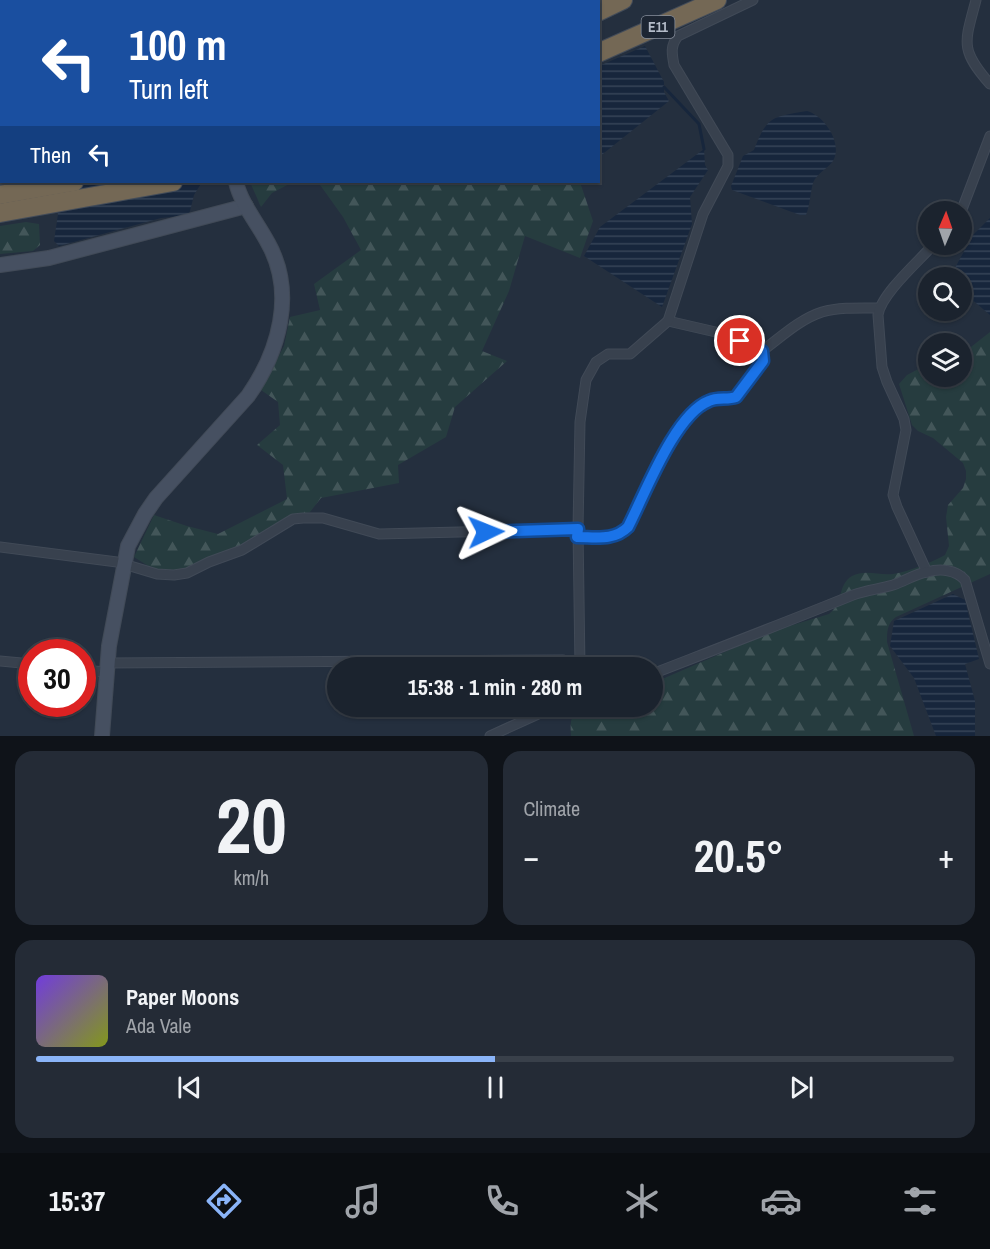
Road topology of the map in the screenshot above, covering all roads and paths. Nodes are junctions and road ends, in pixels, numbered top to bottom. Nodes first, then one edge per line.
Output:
1 (623, 0) edge
2 (717, 0) edge
3 (753, 0) edge
4 (976, 0) edge
5 (600, 11) edge
6 (600, 52) edge
7 (990, 84) edge
8 (990, 136) edge
9 (72, 183) edge
10 (165, 183) edge
11 (236, 183) edge
12 (0, 195) edge
13 (38, 198) junction
14 (965, 201) edge
15 (246, 206) junction
16 (0, 213) edge
17 (924, 255) edge
18 (0, 265) edge
19 (879, 308) junction
20 (668, 321) junction
21 (762, 351) junction
22 (577, 533) junction
23 (0, 547) edge
24 (125, 563) junction
25 (927, 572) junction
26 (580, 657) edge
27 (0, 661) edge
28 (18, 663) edge
29 (327, 664) edge
30 (990, 664) edge
31 (106, 667) junction
32 (96, 668) edge
33 (663, 670) edge
34 (532, 717) edge
35 (102, 736) edge
36 (490, 736) edge

1 - 5 highway
2 - 6 highway, E11
3 - 20 street
4 - 7 street
8 - 14 street
9 - 13 highway
10 - 13 highway
11 - 15 street
12 - 13 highway
13 - 16 highway
15 - 18 street
15 - 24 street
17 - 19 street
19 - 21 street
19 - 25 street
20 - 21 street
20 - 22 street
21 - 22 street
22 - 24 street
22 - 26 street
23 - 24 street
24 - 31 street
25 - 30 street
25 - 33 street
27 - 28 street
29 - 31 street
31 - 32 street
31 - 35 street
34 - 36 street

